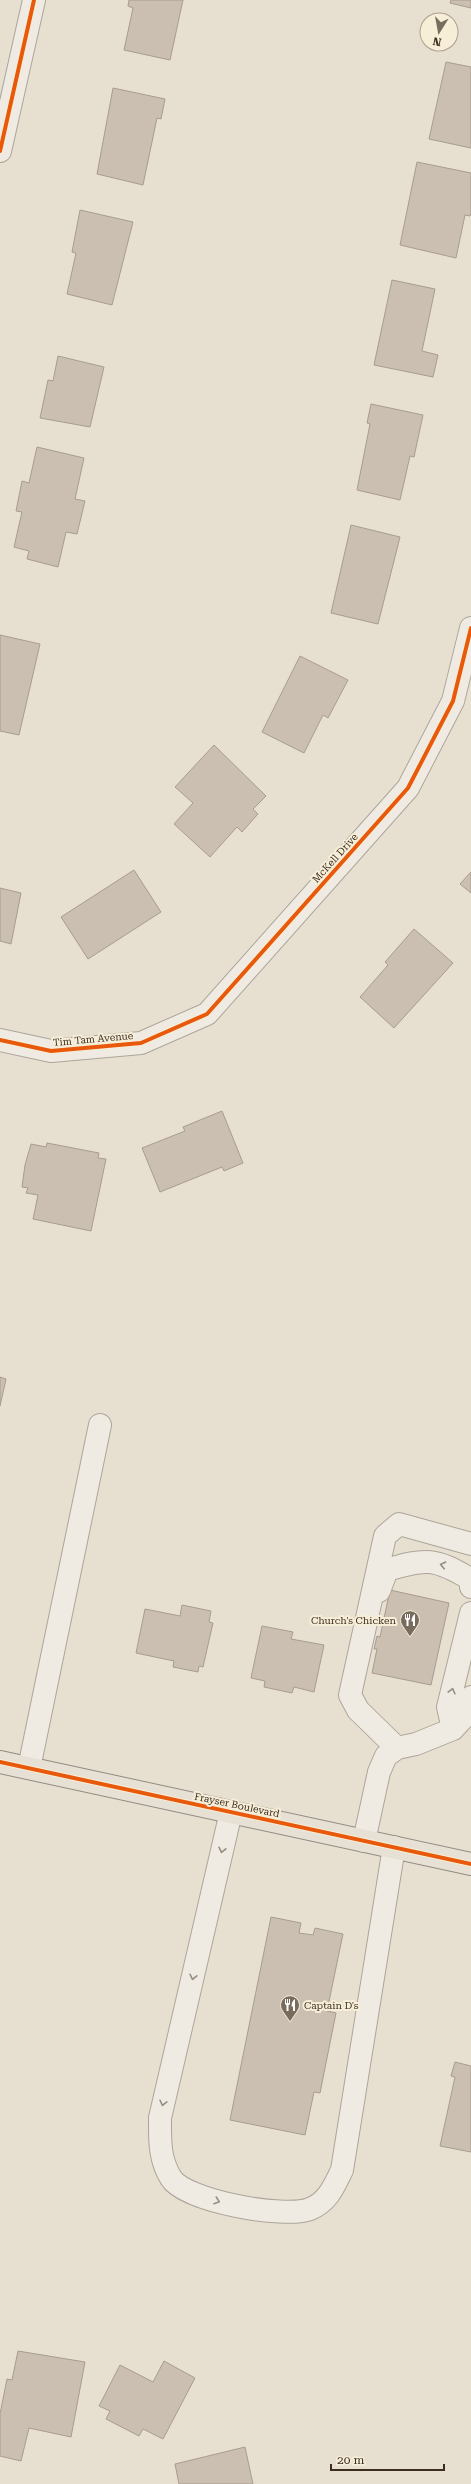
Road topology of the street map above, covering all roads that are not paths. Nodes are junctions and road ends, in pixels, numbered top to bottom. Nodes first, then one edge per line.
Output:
1 (34, 0) edge
2 (0, 151) edge
3 (471, 628) edge
4 (0, 1040) edge
5 (141, 1043) joint
6 (100, 1425) dead end
7 (471, 1544) edge
8 (471, 1587) edge
9 (471, 1614) edge
10 (471, 1698) edge
11 (358, 1710) junction
12 (453, 1729) junction
13 (397, 1748) junction
14 (0, 1762) edge
15 (29, 1768) junction
16 (230, 1812) junction
17 (364, 1841) junction
18 (394, 1847) junction
19 (471, 1864) edge

1 - 2 street
3 - 5 street, McKell Drive
4 - 5 street, Tim Tam Avenue
6 - 15 street
7 - 11 street
8 -> 11 street
12 -> 9 street
10 - 12 street
11 - 13 street
12 - 13 street
13 - 17 street
14 - 15 main road, Frayser Boulevard
15 - 16 main road, Frayser Boulevard
16 - 17 main road, Frayser Boulevard
16 -> 18 street
17 - 18 main road, Frayser Boulevard
18 - 19 main road, Frayser Boulevard

